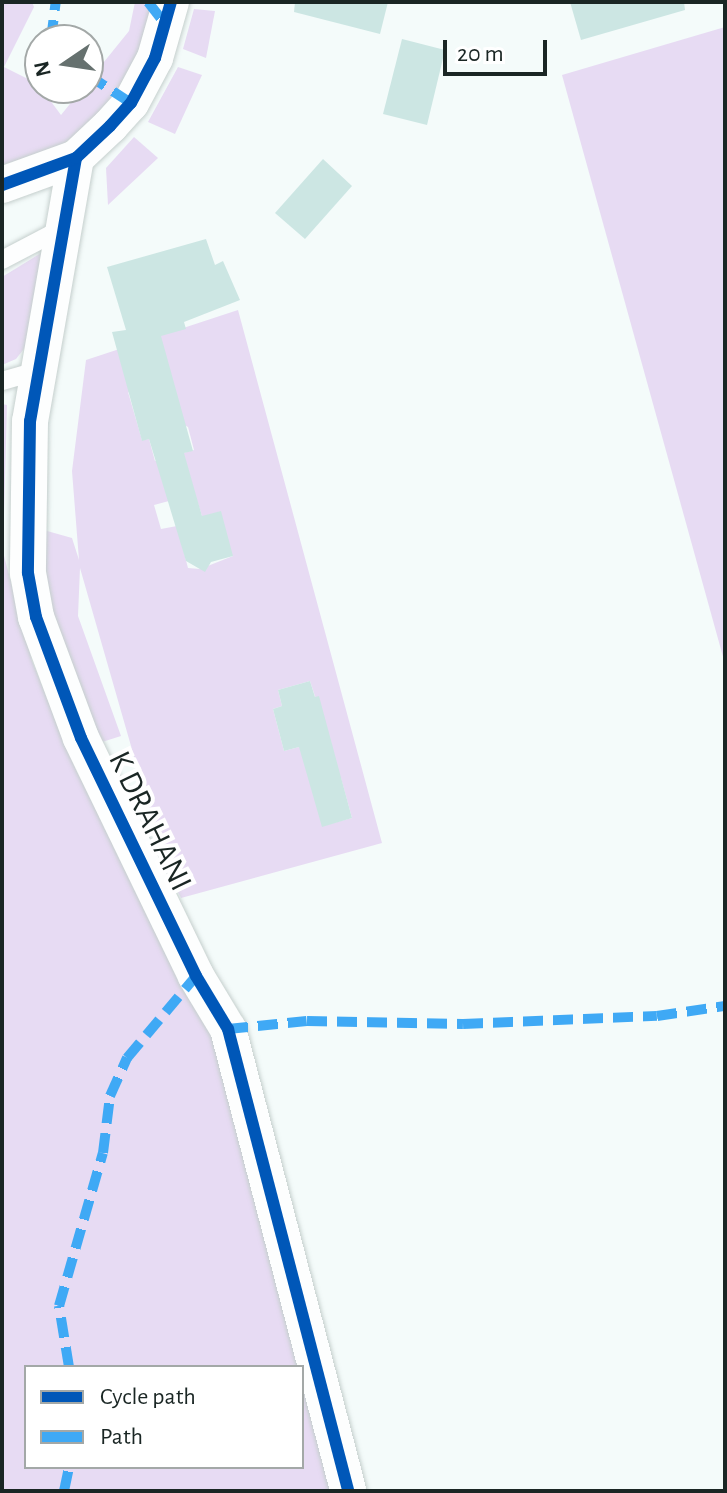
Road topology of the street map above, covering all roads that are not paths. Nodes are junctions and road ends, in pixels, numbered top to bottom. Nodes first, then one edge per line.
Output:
1 (171, 2) edge
2 (76, 158) junction
3 (2, 185) edge
4 (68, 225) junction
5 (2, 260) edge
6 (40, 370) junction
7 (2, 381) edge
8 (348, 1491) edge

1 - 2 street
2 - 3 street
2 - 4 street, K DRAHANI
4 - 5 lane
4 - 6 street, K DRAHANI
6 - 7 lane
6 - 8 street, K DRAHANI

